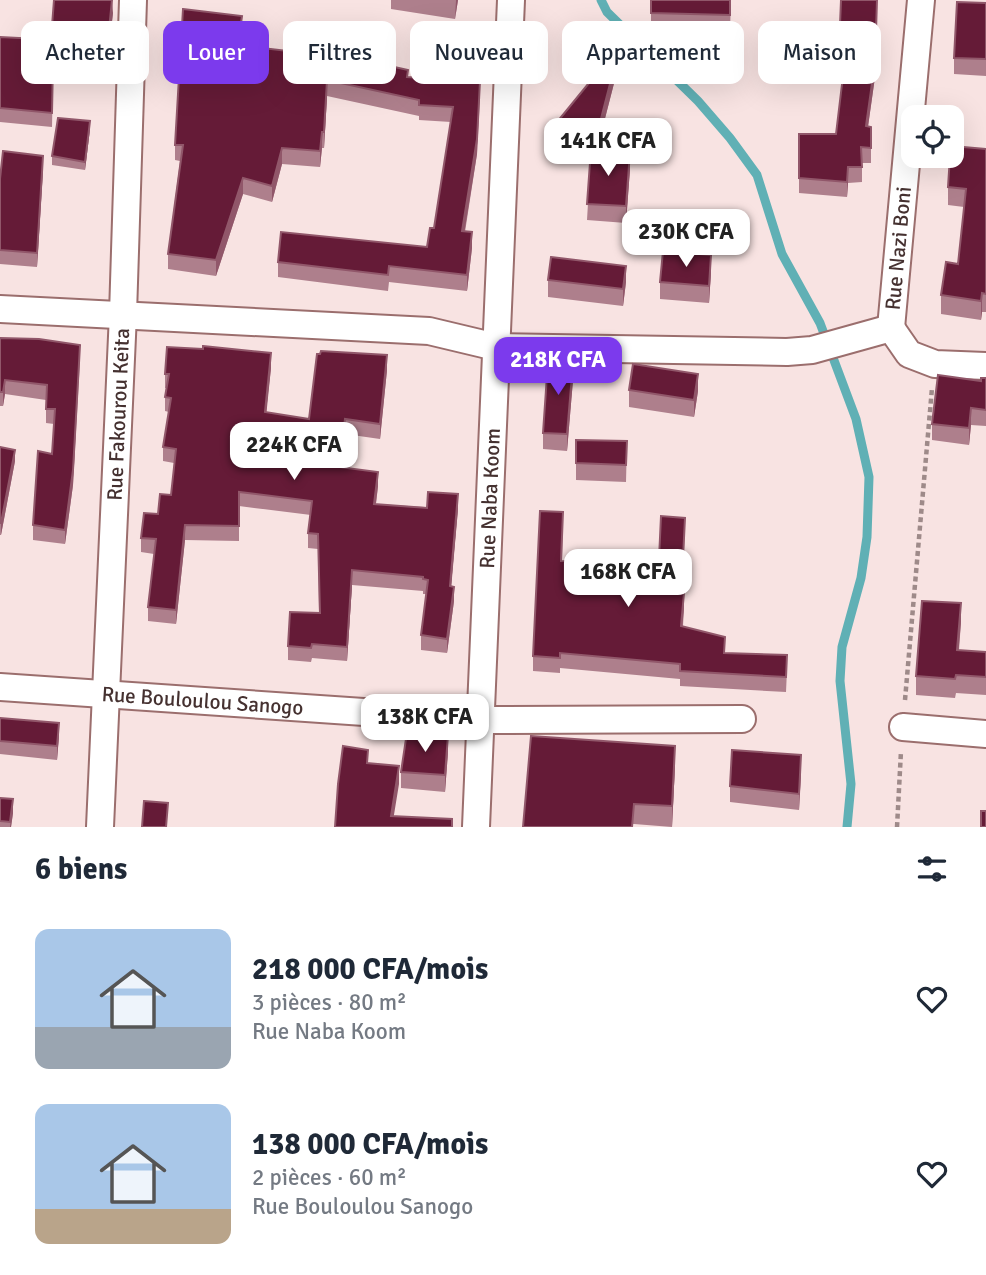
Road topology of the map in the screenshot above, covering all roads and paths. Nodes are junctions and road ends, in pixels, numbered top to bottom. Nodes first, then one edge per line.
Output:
1 (132, 0) edge
2 (511, 0) edge
3 (921, 0) edge
4 (0, 309) edge
5 (123, 314) junction
6 (891, 328) junction
7 (496, 347) junction
8 (934, 364) junction
9 (986, 366) edge
10 (0, 687) edge
11 (105, 692) junction
12 (742, 719) dead end
13 (481, 720) junction
14 (903, 727) junction
15 (986, 734) edge
16 (100, 827) edge
17 (476, 827) edge
18 (897, 827) edge

1 - 5 street, Rue Fakourou Keita
2 - 7 street, Rue Naba Koom
3 - 6 street, Rue Nazi Boni
4 - 5 street
5 - 7 street
5 - 11 street, Rue Fakourou Keita
6 - 7 street
6 - 8 street
7 - 13 street, Rue Naba Koom
8 - 9 street
8 - 14 path
10 - 11 street, Rue Bouloulou Sanogo
11 - 13 street, Rue Bouloulou Sanogo
11 - 16 street, Rue Fakourou Keita
12 - 13 street, Rue Bouloulou Sanogo
13 - 17 street, Rue Naba Koom
14 - 15 street
14 - 18 path

